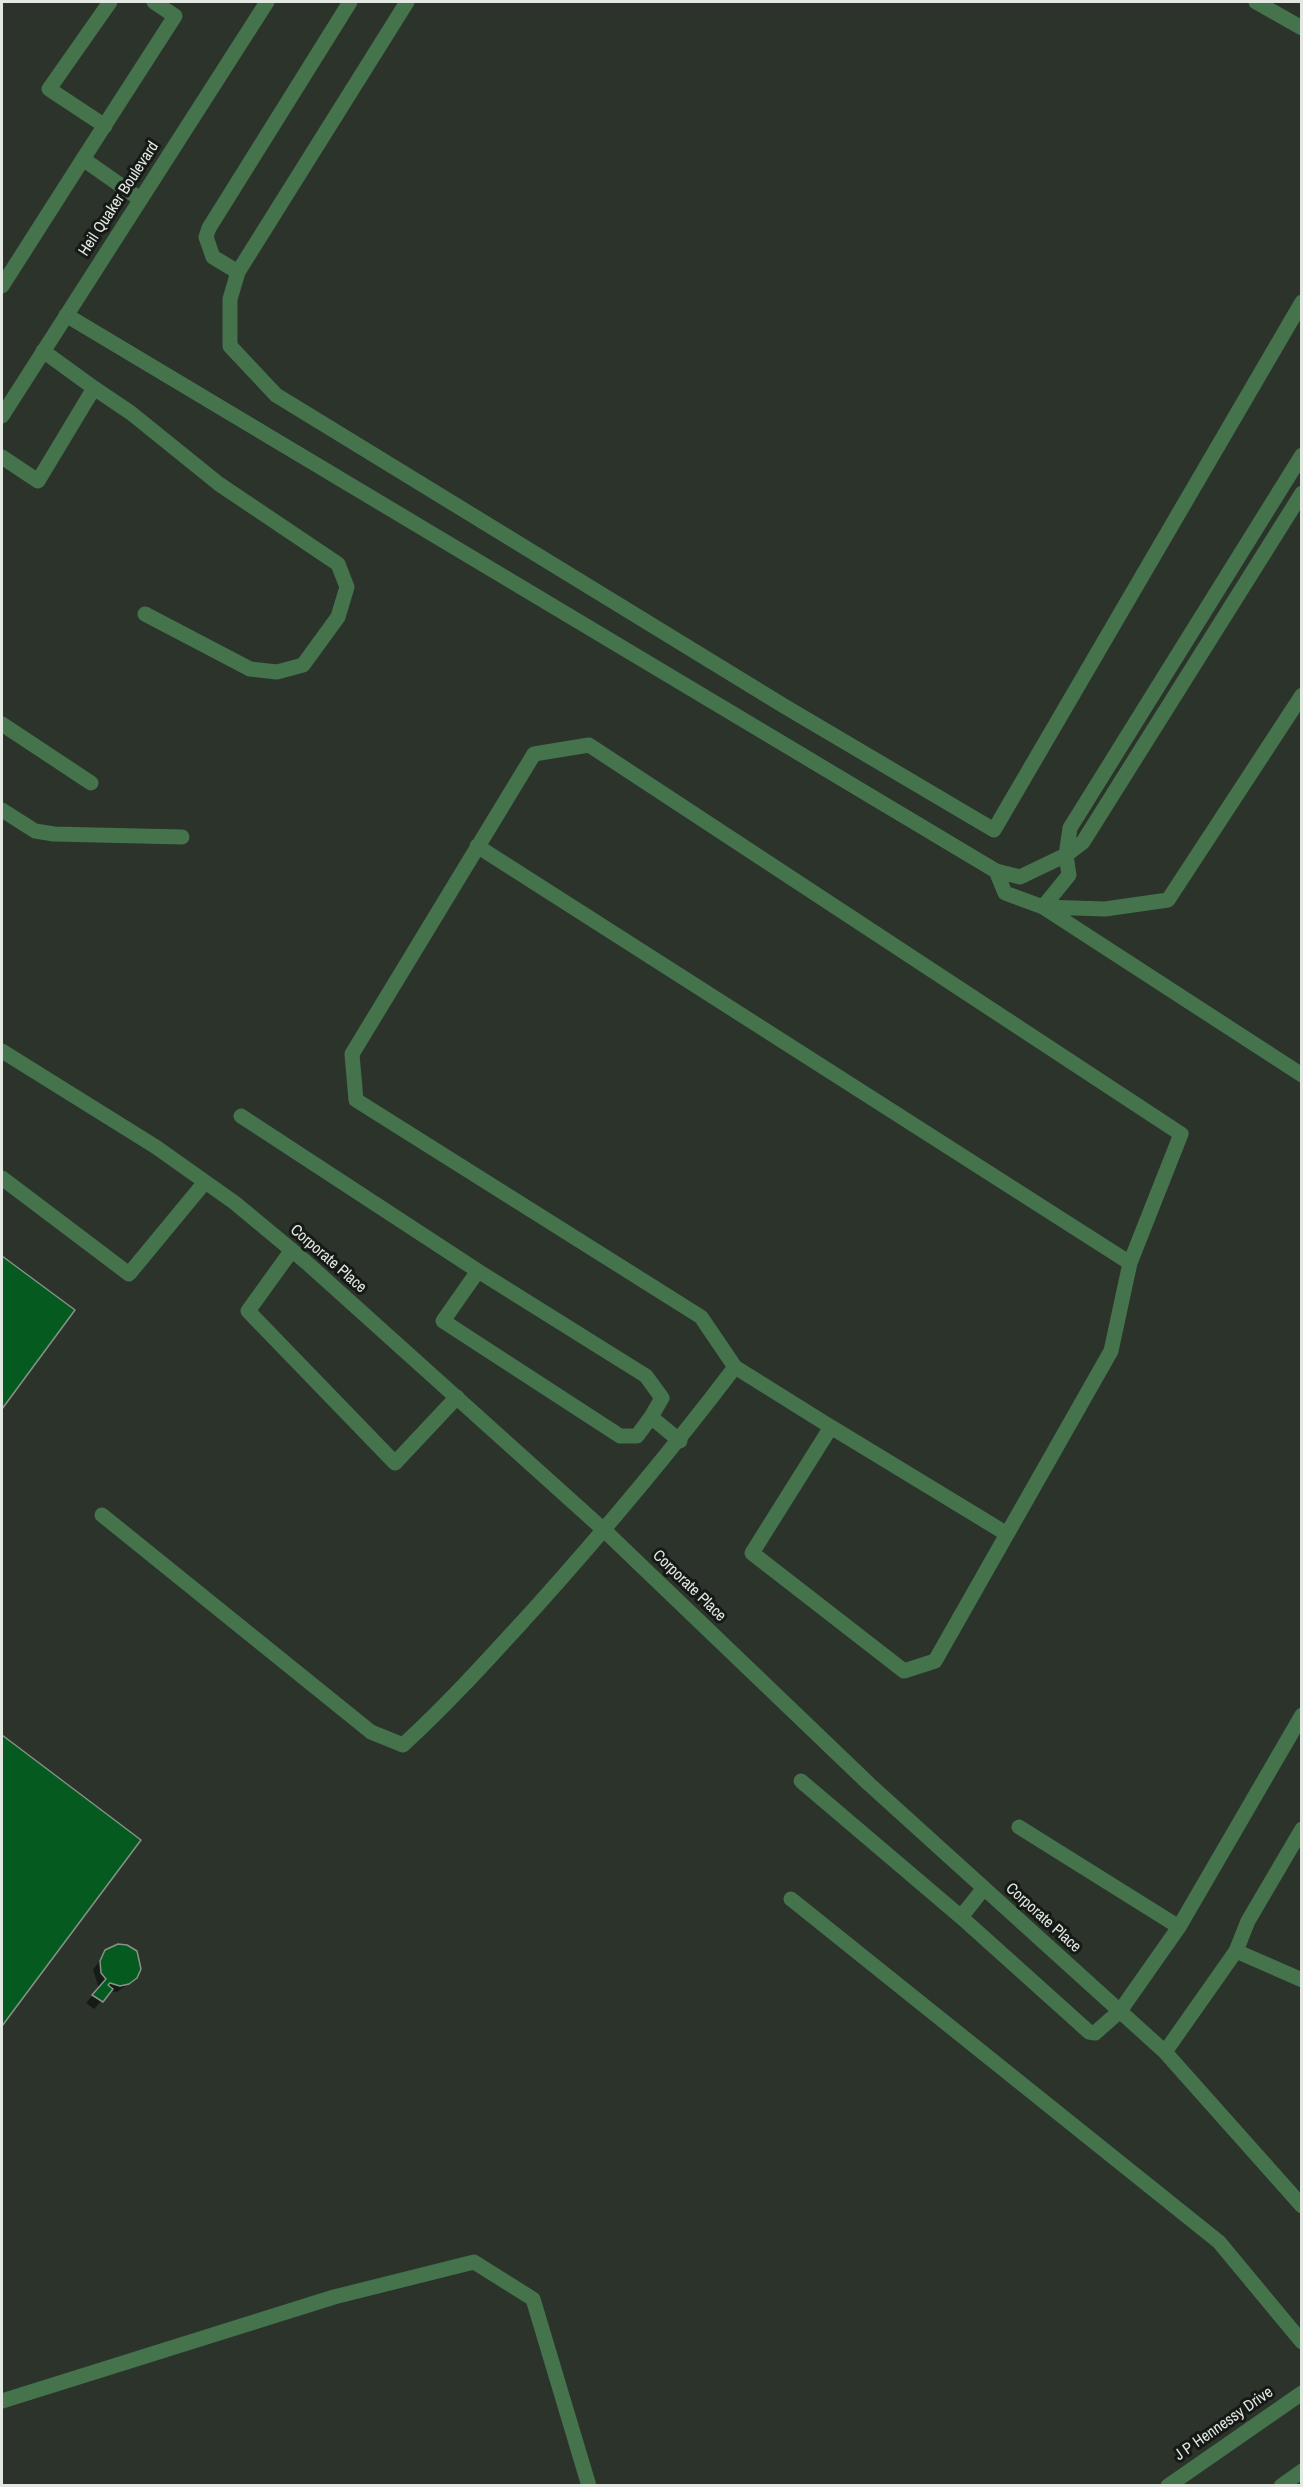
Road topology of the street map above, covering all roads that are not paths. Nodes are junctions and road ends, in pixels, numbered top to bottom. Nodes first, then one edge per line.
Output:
1 (110, 2) edge
2 (154, 2) edge
3 (267, 2) edge
4 (350, 2) edge
5 (407, 2) edge
6 (1257, 2) edge
7 (1302, 28) edge
8 (105, 126) junction
9 (83, 159) junction
10 (140, 199) junction
11 (238, 272) junction
12 (2, 286) edge
13 (1302, 302) edge
14 (66, 315) junction
15 (43, 351) junction
16 (94, 388) junction
17 (2, 416) edge
18 (1302, 455) edge
19 (2, 457) edge
20 (1302, 493) edge
21 (145, 614) dead end
22 (1302, 695) edge
23 (2, 724) edge
24 (92, 783) dead end
25 (2, 810) edge
26 (182, 837) dead end
27 (477, 846) junction
28 (1066, 855) junction
29 (996, 871) junction
30 (1043, 908) junction
31 (2, 1051) edge
32 (1302, 1075) edge
33 (241, 1116) dead end
34 (2, 1178) edge
35 (205, 1182) junction
36 (292, 1250) junction
37 (1130, 1263) junction
38 (478, 1270) junction
39 (735, 1367) junction
40 (457, 1397) junction
41 (651, 1417) junction
42 (831, 1426) junction
43 (680, 1441) junction
44 (102, 1515) dead end
45 (605, 1531) junction
46 (1007, 1534) junction
47 (1302, 1715) edge
48 (801, 1781) dead end
49 (1019, 1827) dead end
50 (1302, 1829) edge
51 (984, 1888) junction
52 (791, 1899) dead end
53 (961, 1917) junction
54 (1179, 1927) junction
55 (1236, 1951) junction
56 (1302, 1980) edge
57 (1120, 2011) junction
58 (1165, 2052) junction
59 (1302, 2206) edge
60 (1302, 2342) edge
61 (1302, 2393) edge
62 (2, 2401) edge
63 (1302, 2471) edge
64 (589, 2486) edge
65 (1168, 2486) edge
66 (1281, 2486) edge

1 - 8 street
2 - 8 street
3 - 10 street, Heil Quaker Boulevard
4 - 11 street
5 - 11 street
6 - 7 street
8 - 9 street
9 - 10 street
9 - 12 street
10 - 14 street, Heil Quaker Boulevard
11 - 13 street
14 - 15 street, Heil Quaker Boulevard
14 - 29 street
15 - 16 street
15 - 17 street, Heil Quaker Boulevard
16 - 19 street
16 - 21 street
18 - 28 street
20 - 28 street
22 - 30 street
23 - 24 street
25 - 26 street
27 - 37 street
27 - 37 street
27 - 39 street
28 - 29 street
28 - 30 street
29 - 30 street
30 - 32 street
31 - 35 street, Corporate Place
33 - 38 street
34 - 35 street
35 - 36 street, Corporate Place
36 - 40 street, Corporate Place
36 - 40 street
37 - 46 street
38 - 41 street
38 - 41 street
39 - 42 street
39 - 43 street
40 - 45 street, Corporate Place
41 - 43 street
42 - 46 street
42 - 46 street
43 - 45 street
44 - 45 street
45 - 51 street, Corporate Place
47 - 54 street
48 - 53 street
49 - 54 street
50 - 55 street
51 - 53 street
51 - 57 street, Corporate Place
52 - 60 street
53 - 57 street
54 - 57 street
55 - 56 street
55 - 58 street
57 - 58 street, Corporate Place
58 - 59 street, Corporate Place
61 - 65 street, J P Hennessy Drive
62 - 64 street
63 - 66 street

